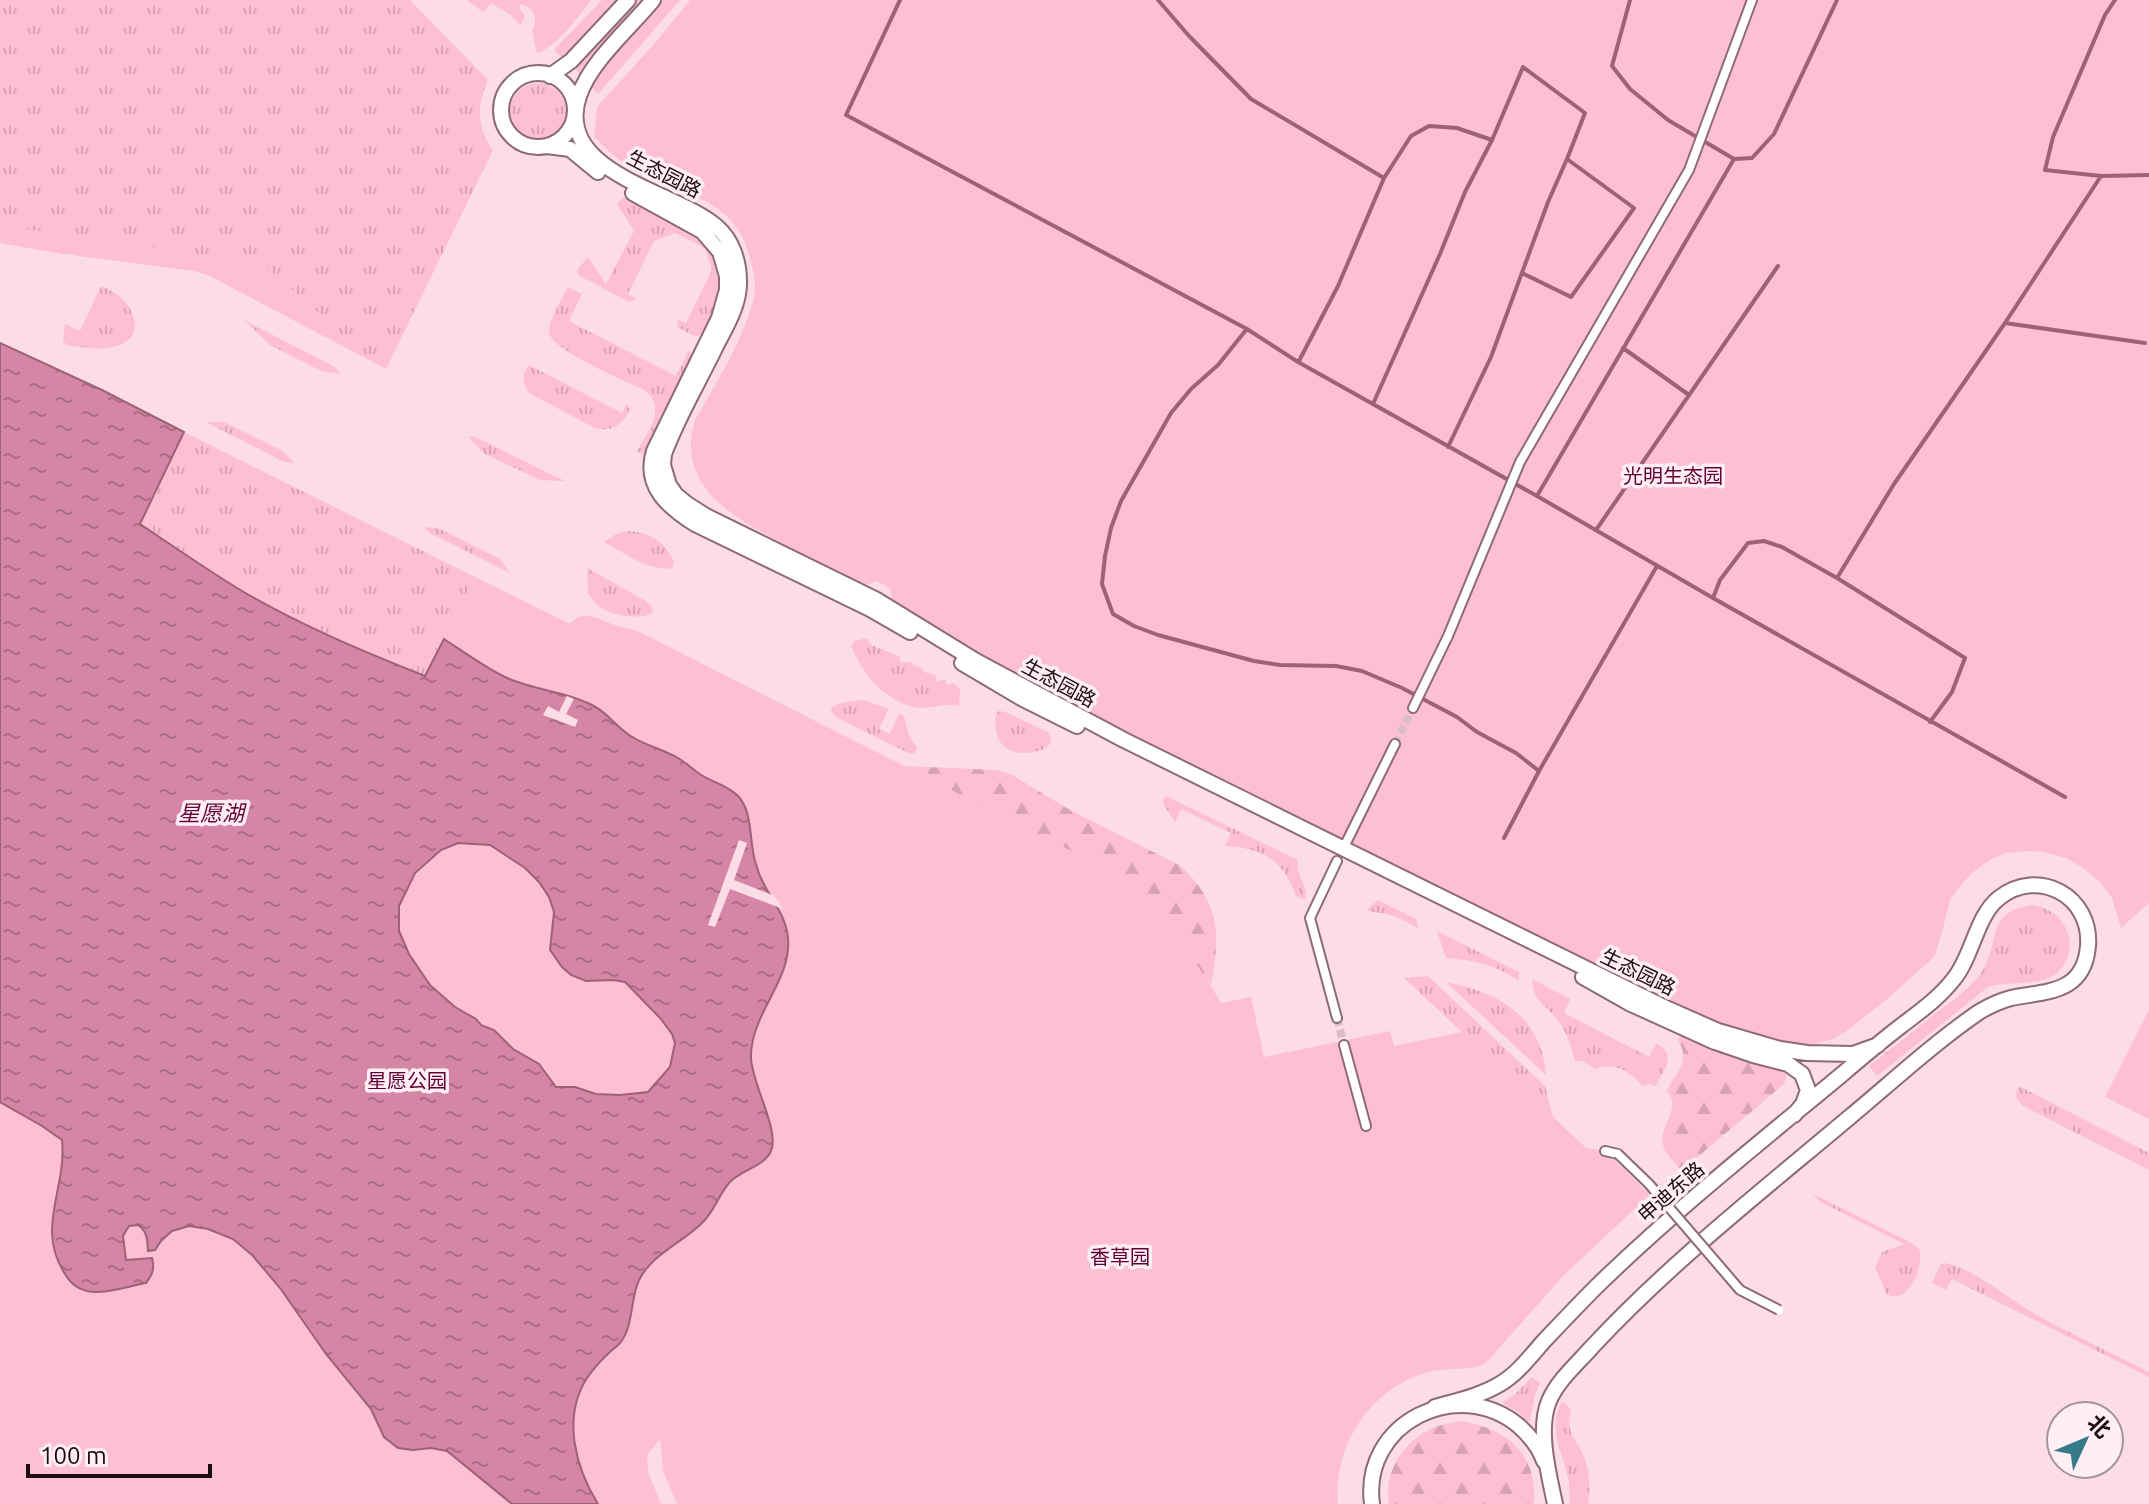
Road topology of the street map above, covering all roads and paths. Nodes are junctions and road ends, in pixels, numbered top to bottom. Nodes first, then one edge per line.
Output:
1 (628, 0) edge
2 (653, 0) edge
3 (1752, 0) edge
4 (550, 76) junction
5 (575, 115) junction
6 (547, 146) junction
7 (1413, 708) tunnel mouth
8 (1395, 744) tunnel mouth
9 (1346, 843) dead end
10 (1337, 861) dead end
11 (1337, 1018) tunnel mouth
12 (1344, 1045) tunnel mouth
13 (1878, 1045) junction
14 (1794, 1115) junction
15 (1366, 1126) dead end
16 (1605, 1151) dead end
17 (1779, 1310) dead end
18 (1435, 1407) junction
19 (1550, 1480) junction
20 (1372, 1504) edge
21 (1553, 1504) edge

1 - 4 street
2 - 5 street
3 - 7 street
4 - 5 street
4 - 6 street
5 - 6 street
5 - 13 street, 生态园路
6 - 14 street, 生态园路
8 - 9 street
10 - 11 street
12 - 15 street
13 - 14 street, 申迪东路
13 - 19 street, 申迪东路
14 - 18 street, 申迪东路
16 - 17 street, bridge
18 - 19 street
18 - 20 street
19 - 21 street

